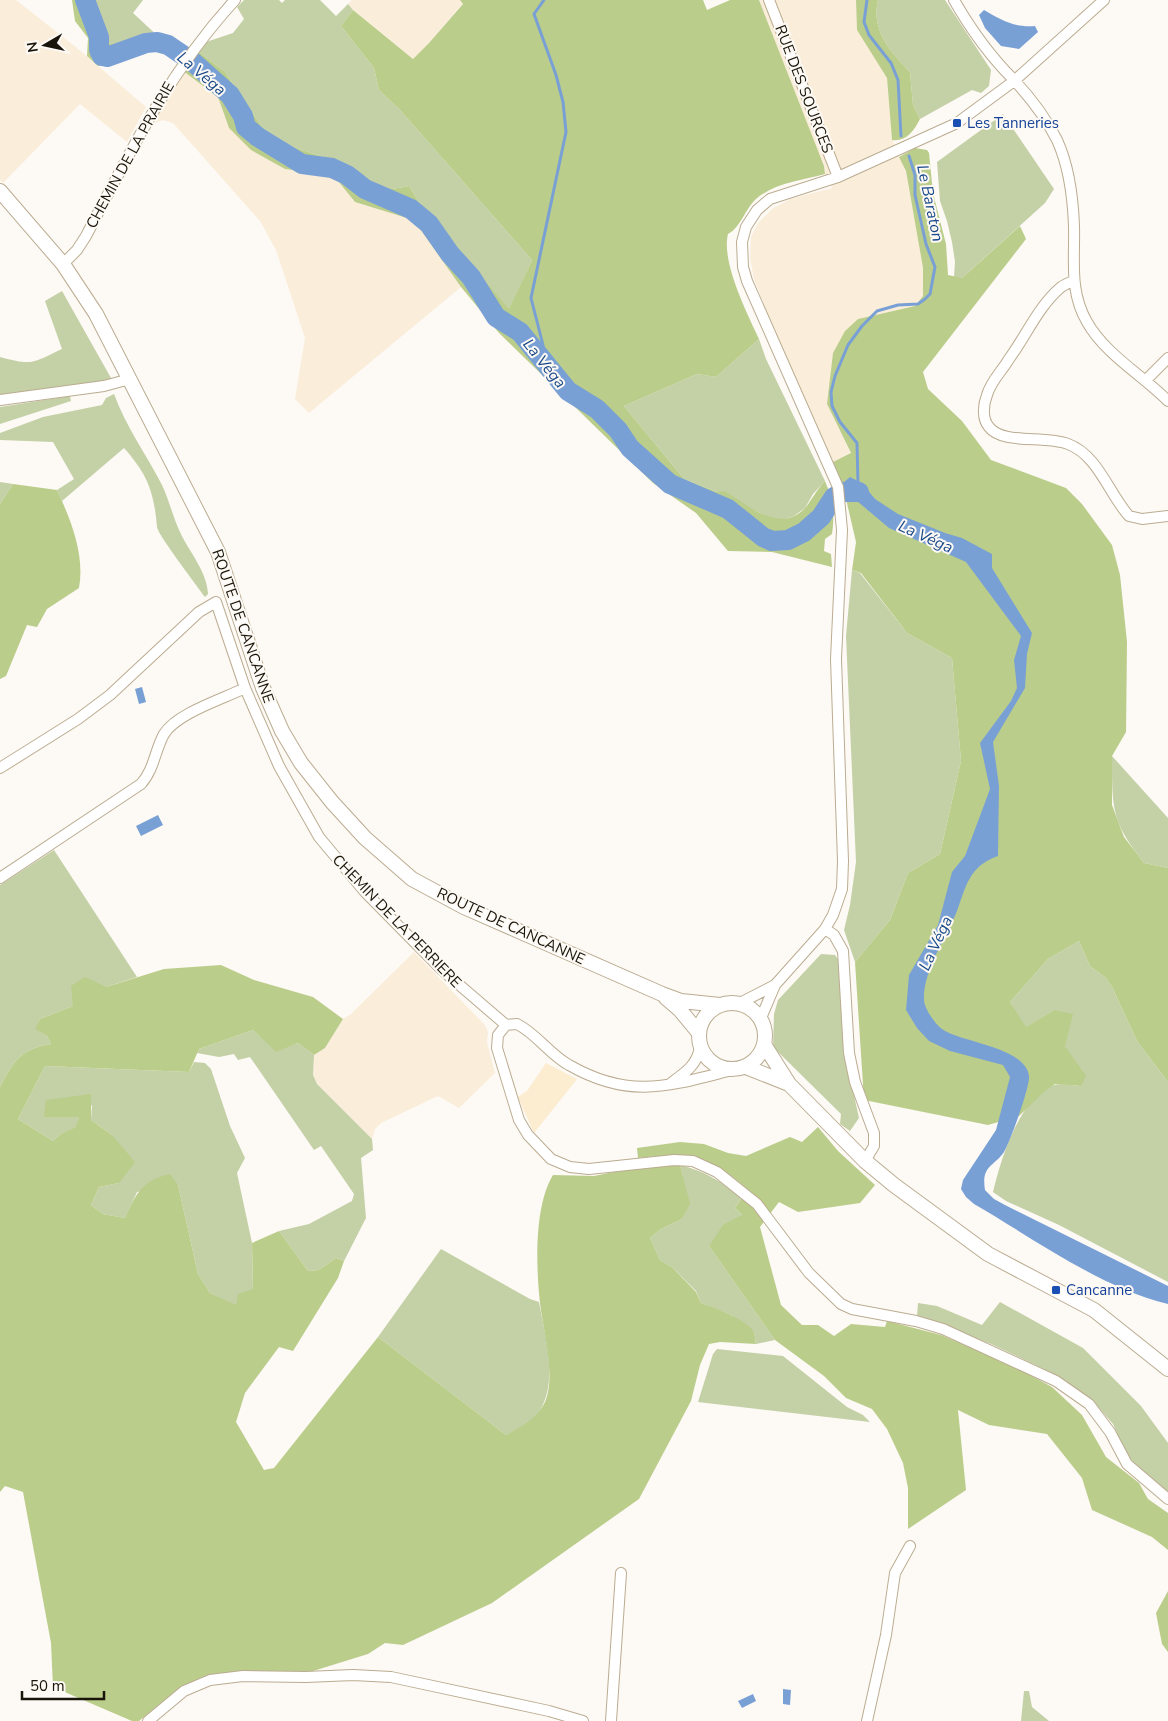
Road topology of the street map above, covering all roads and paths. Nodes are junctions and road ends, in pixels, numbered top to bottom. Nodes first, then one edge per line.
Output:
1 (235, 0) edge
2 (770, 0) edge
3 (954, 0) edge
4 (1104, 0) edge
5 (1014, 81) junction
6 (838, 177) junction
7 (0, 190) edge
8 (62, 264) junction
9 (1073, 281) junction
10 (1168, 358) edge
11 (130, 379) junction
12 (1146, 380) junction
13 (0, 400) edge
14 (1168, 401) edge
15 (1168, 516) edge
16 (245, 688) junction
17 (0, 768) edge
18 (0, 878) edge
19 (825, 929) junction
20 (775, 985) junction
21 (662, 994) junction
22 (740, 1003) junction
23 (720, 1004) junction
24 (761, 1018) junction
25 (506, 1025) junction
26 (700, 1040) junction
27 (764, 1046) junction
28 (739, 1068) junction
29 (789, 1084) junction
30 (667, 1086) junction
31 (865, 1161) junction
32 (1168, 1369) edge
33 (1168, 1499) edge
34 (910, 1546) dead end
35 (621, 1573) dead end
36 (151, 1718) edge
37 (583, 1721) edge
38 (611, 1721) edge
39 (867, 1721) edge

1 - 8 street, CHEMIN DE LA PRAIRIE
2 - 6 street, RUE DES SOURCES
3 - 5 street
4 - 5 street
5 - 6 street
5 - 9 street
6 - 19 street
7 - 8 main road, ROUTE DE CANCANNE
8 - 11 main road, ROUTE DE CANCANNE
9 - 12 street
9 - 15 street
10 - 12 street
11 - 13 street
11 - 21 main road, ROUTE DE CANCANNE
12 - 14 street
16 - 17 street, CHEMIN DE LA PERRIERE
16 - 18 street
16 - 25 street, CHEMIN DE LA PERRIERE
19 - 20 street
19 - 31 street
20 - 22 street
20 - 24 street
21 - 23 main road, ROUTE DE CANCANNE
21 - 26 main road, ROUTE DE CANCANNE
22 - 23 main road
22 - 24 main road
23 - 26 main road
24 - 27 main road
25 - 30 street
25 - 33 street
26 - 28 main road
26 - 30 street
27 - 28 main road
27 - 29 main road
28 - 29 main road
28 - 30 street
29 - 31 main road
31 - 32 main road
34 - 39 street
35 - 38 street
36 - 37 street

